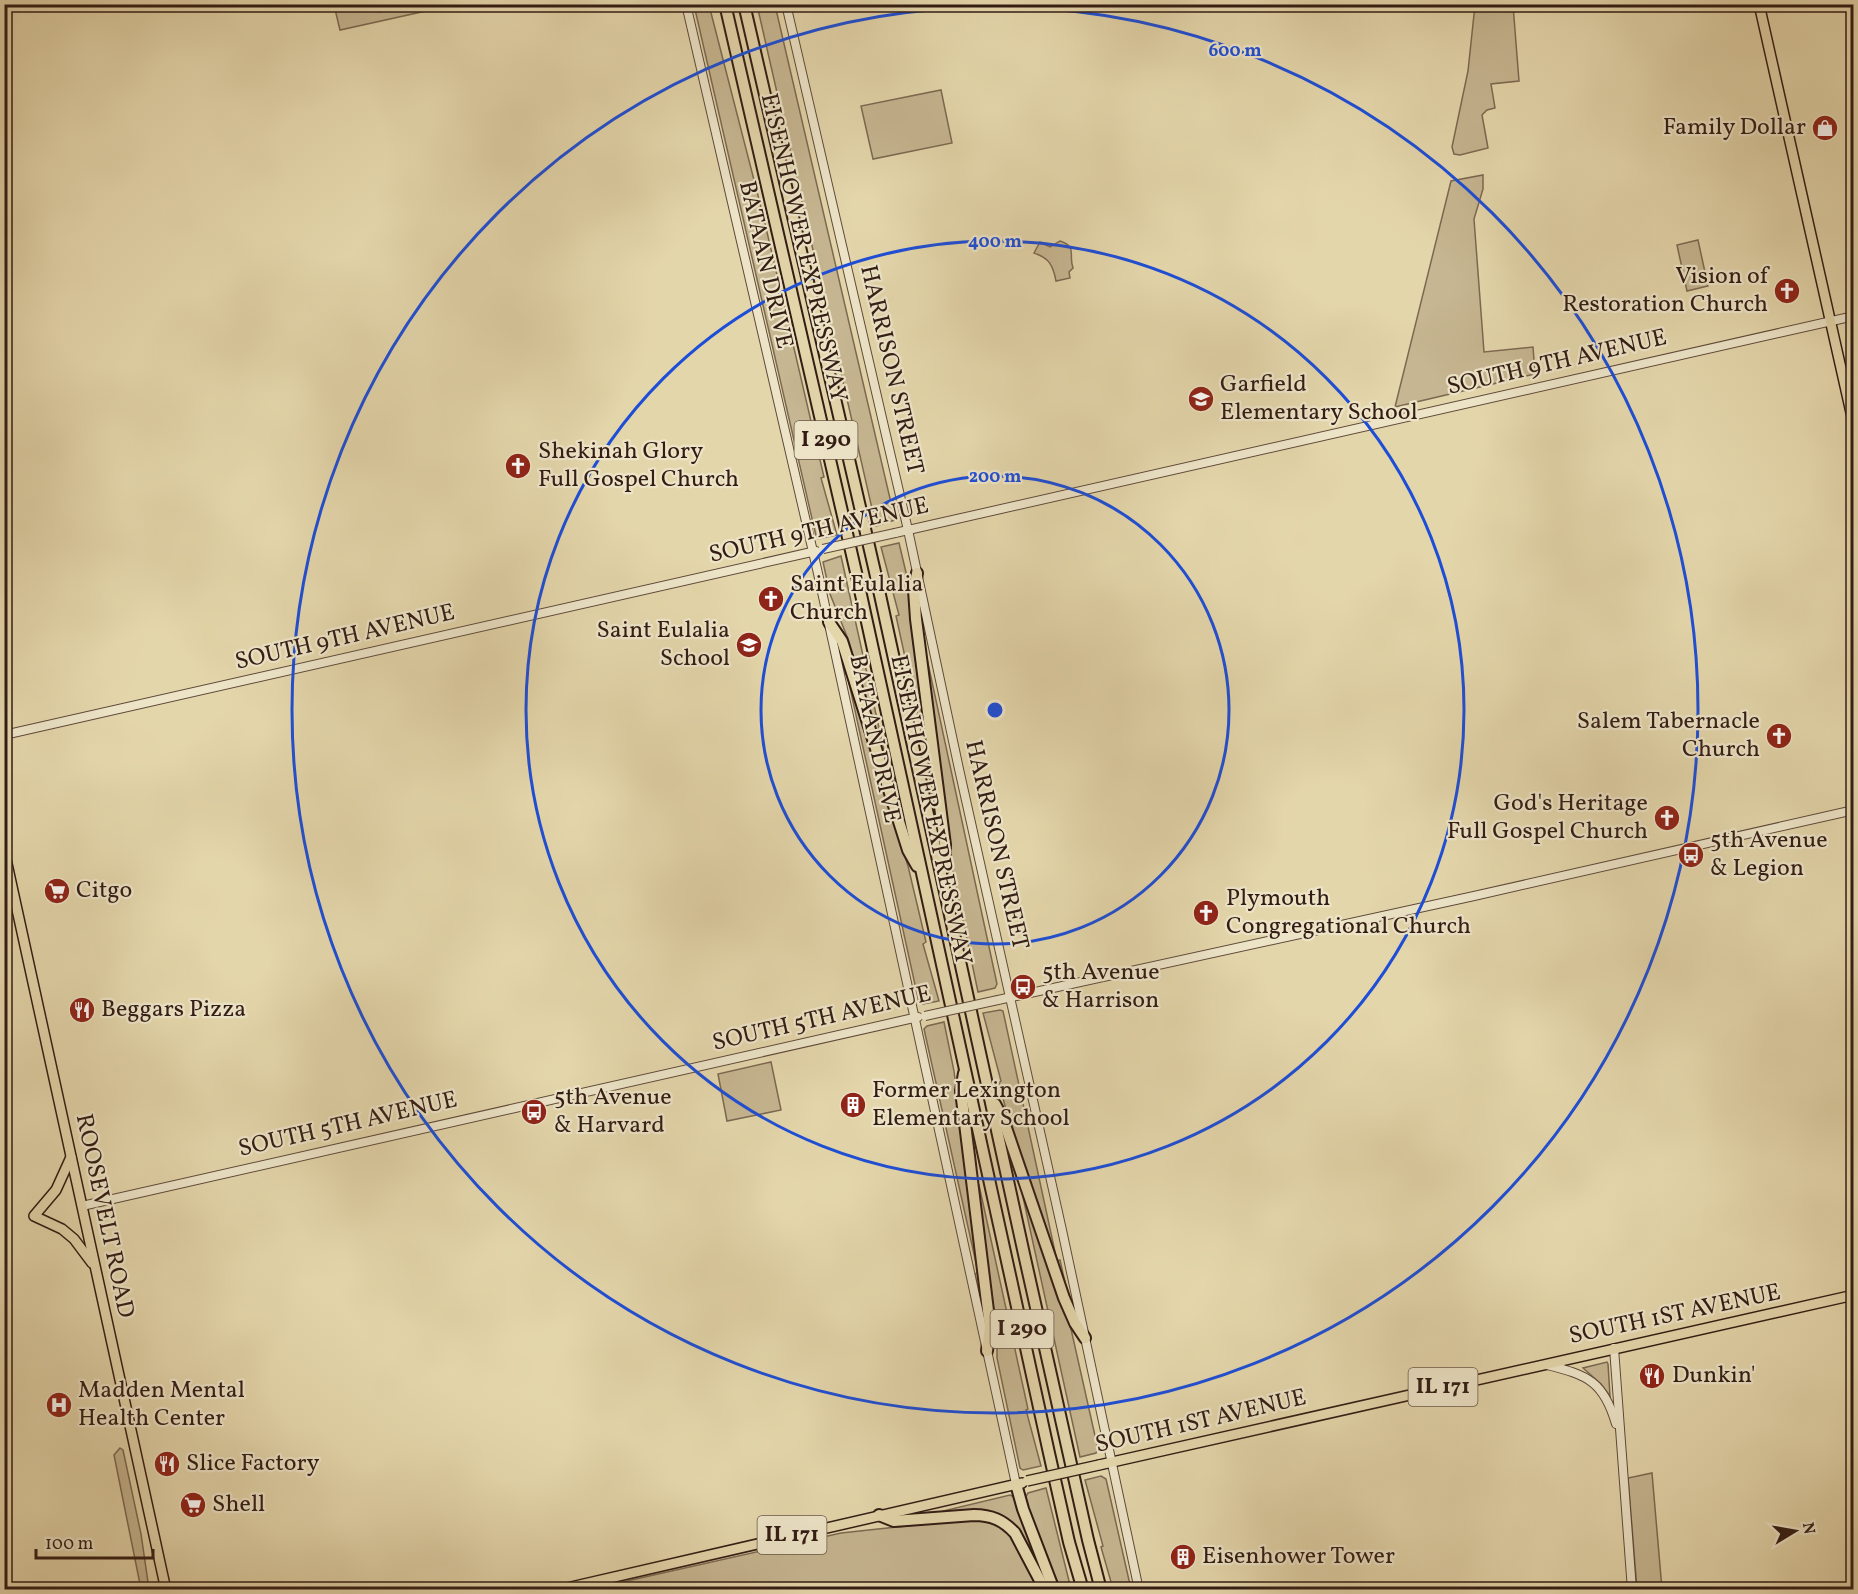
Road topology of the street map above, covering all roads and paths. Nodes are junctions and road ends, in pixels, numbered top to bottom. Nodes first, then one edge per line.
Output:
1 (686, 4) edge
2 (725, 4) edge
3 (746, 4) edge
4 (786, 4) edge
5 (1760, 4) edge
6 (1854, 316) edge
7 (1831, 321) junction
8 (1854, 426) edge
9 (908, 530) junction
10 (813, 552) junction
11 (917, 573) junction
12 (829, 622) junction
13 (4, 735) edge
14 (1854, 810) edge
15 (4, 850) edge
16 (923, 876) junction
17 (944, 883) junction
18 (1010, 997) junction
19 (915, 1018) junction
20 (964, 1067) junction
21 (989, 1095) junction
22 (71, 1157) junction
23 (82, 1206) junction
24 (95, 1266) junction
25 (1854, 1295) edge
26 (1085, 1338) junction
27 (1614, 1348) junction
28 (987, 1351) junction
29 (1543, 1364) junction
30 (1621, 1440) junction
31 (1112, 1462) junction
32 (1021, 1483) junction
33 (879, 1515) junction
34 (166, 1590) edge
35 (558, 1590) edge
36 (1045, 1590) edge
37 (1054, 1590) edge
38 (1083, 1590) edge
39 (1101, 1590) edge
40 (1139, 1590) edge
41 (1632, 1590) edge

1 - 10 street, BATAAN DRIVE
2 - 16 highway, EISENHOWER EXPRESSWAY / I 290
3 - 17 highway, EISENHOWER EXPRESSWAY / I 290
4 - 9 street, HARRISON STREET
5 - 7 main road
6 - 7 street, SOUTH 9TH AVENUE
7 - 8 main road
7 - 9 street, SOUTH 9TH AVENUE
9 - 10 street, SOUTH 9TH AVENUE, bridge
9 - 11 street, HARRISON STREET
10 - 12 street, BATAAN DRIVE
10 - 13 street, SOUTH 9TH AVENUE
11 - 17 highway
11 - 18 street, HARRISON STREET
12 - 16 highway
12 - 19 street, BATAAN DRIVE
14 - 18 street, SOUTH 5TH AVENUE
15 - 22 main road, ROOSEVELT ROAD
16 - 20 highway, EISENHOWER EXPRESSWAY / I 290
17 - 21 highway, EISENHOWER EXPRESSWAY / I 290
18 - 19 street, SOUTH 5TH AVENUE, bridge
18 - 26 street, HARRISON STREET
19 - 23 street, SOUTH 5TH AVENUE
19 - 28 street, BATAAN DRIVE
20 - 28 highway
20 - 38 highway, EISENHOWER EXPRESSWAY / I 290
21 - 26 highway
21 - 39 highway, EISENHOWER EXPRESSWAY / I 290
22 - 23 main road, ROOSEVELT ROAD
22 - 24 main road
23 - 24 main road, ROOSEVELT ROAD
24 - 34 main road, ROOSEVELT ROAD
25 - 27 main road, SOUTH 1ST AVENUE / IL 171
26 - 31 street, HARRISON STREET
27 - 29 main road, SOUTH 1ST AVENUE / IL 171
27 - 30 street
28 - 32 street, BATAAN DRIVE
29 - 30 street
29 - 31 main road, SOUTH 1ST AVENUE / IL 171
30 - 41 street
31 - 32 main road, SOUTH 1ST AVENUE / IL 171, bridge
31 - 40 street, HARRISON STREET
32 - 33 main road, SOUTH 1ST AVENUE / IL 171
32 - 37 highway
33 - 35 main road, SOUTH 1ST AVENUE / IL 171
33 - 36 highway

